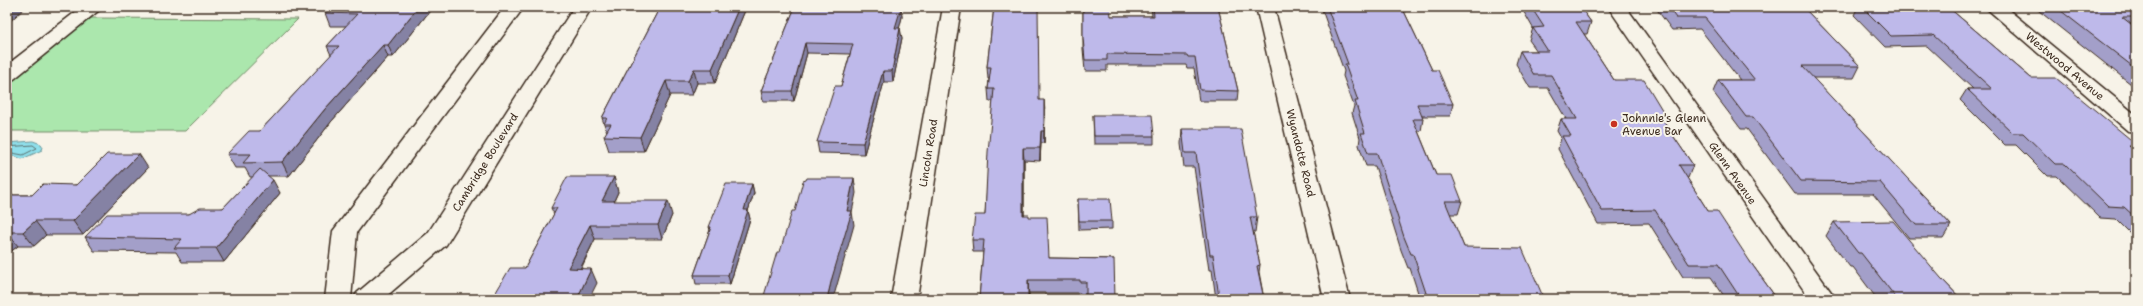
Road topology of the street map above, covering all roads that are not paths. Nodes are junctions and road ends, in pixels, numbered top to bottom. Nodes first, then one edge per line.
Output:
1 (94, 7) edge
2 (515, 7) edge
3 (583, 7) edge
4 (952, 7) edge
5 (1265, 7) edge
6 (1617, 7) edge
7 (1994, 7) edge
8 (7, 75) edge
9 (2136, 126) edge
10 (338, 299) edge
11 (366, 299) edge
12 (904, 299) edge
13 (1337, 299) edge
14 (1823, 299) edge

1 - 8 street
2 - 10 street
3 - 11 street, Cambridge Boulevard
4 - 12 street, Lincoln Road
5 - 13 street, Wyandotte Road
6 - 14 street, Glenn Avenue
7 - 9 street, Westwood Avenue

